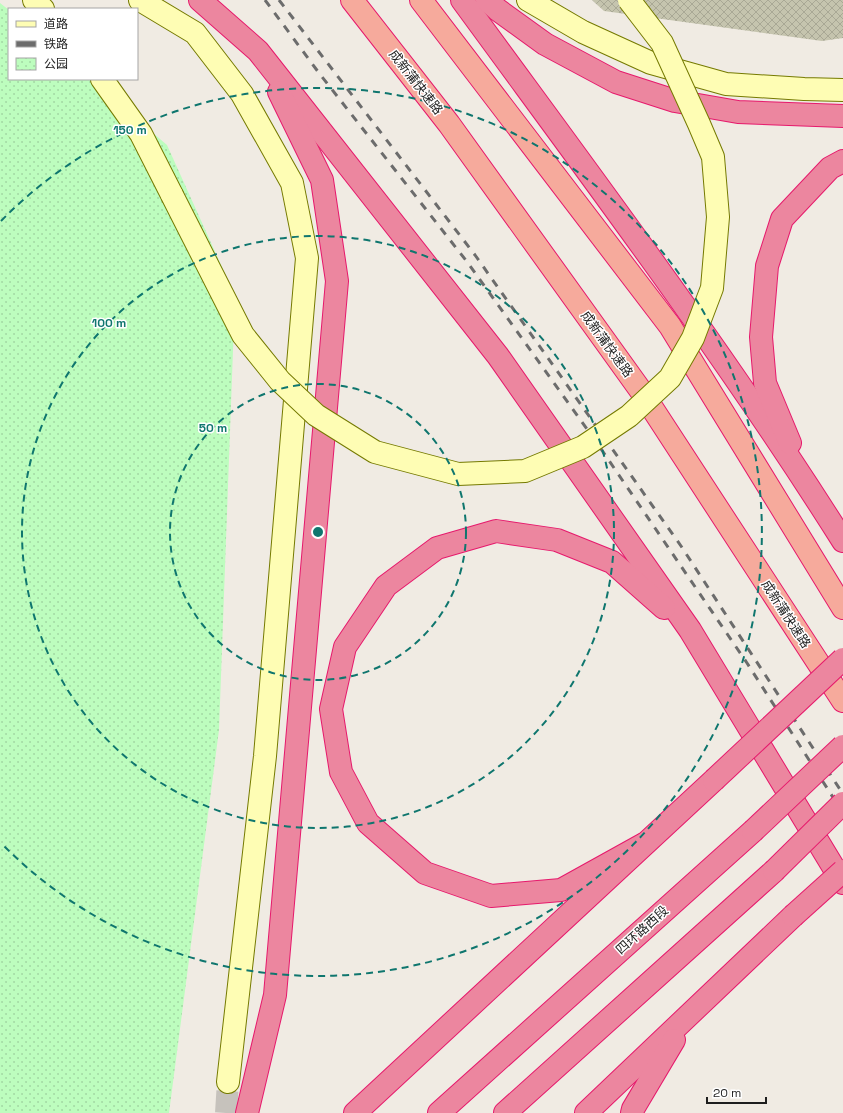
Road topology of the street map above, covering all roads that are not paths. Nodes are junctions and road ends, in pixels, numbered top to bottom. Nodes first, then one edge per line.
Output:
1 (34, 0) edge
2 (140, 0) edge
3 (200, 0) edge
4 (352, 0) edge
5 (421, 0) edge
6 (462, 0) edge
7 (487, 0) edge
8 (528, 0) edge
9 (629, 0) edge
10 (41, 8) edge
11 (258, 51) junction
12 (103, 80) edge
13 (843, 90) edge
14 (843, 116) edge
15 (843, 161) edge
16 (809, 487) junction
17 (843, 541) edge
18 (843, 608) edge
19 (690, 630) junction
20 (843, 659) edge
21 (843, 701) edge
22 (843, 746) edge
23 (843, 802) edge
24 (644, 844) junction
25 (843, 871) edge
26 (843, 883) edge
27 (688, 1017) junction
28 (228, 1082) tunnel mouth
29 (247, 1113) edge
30 (355, 1113) edge
31 (438, 1113) edge
32 (505, 1113) edge
33 (586, 1113) edge
34 (632, 1113) edge

1 - 10 main road
2 - 28 main road
3 - 11 highway
4 - 21 highway, 成新蒲快速路
5 - 18 highway
6 - 16 highway
7 - 14 highway
8 - 13 main road
9 - 12 main road, bridge
11 - 19 highway
11 - 29 highway
15 - 16 highway
16 - 17 highway
19 - 24 highway
19 - 26 highway
20 - 24 highway, bridge
22 - 31 highway, 四环路西段, bridge
23 - 32 highway, bridge
24 - 30 highway
25 - 27 highway, bridge
27 - 33 highway
27 - 34 highway

